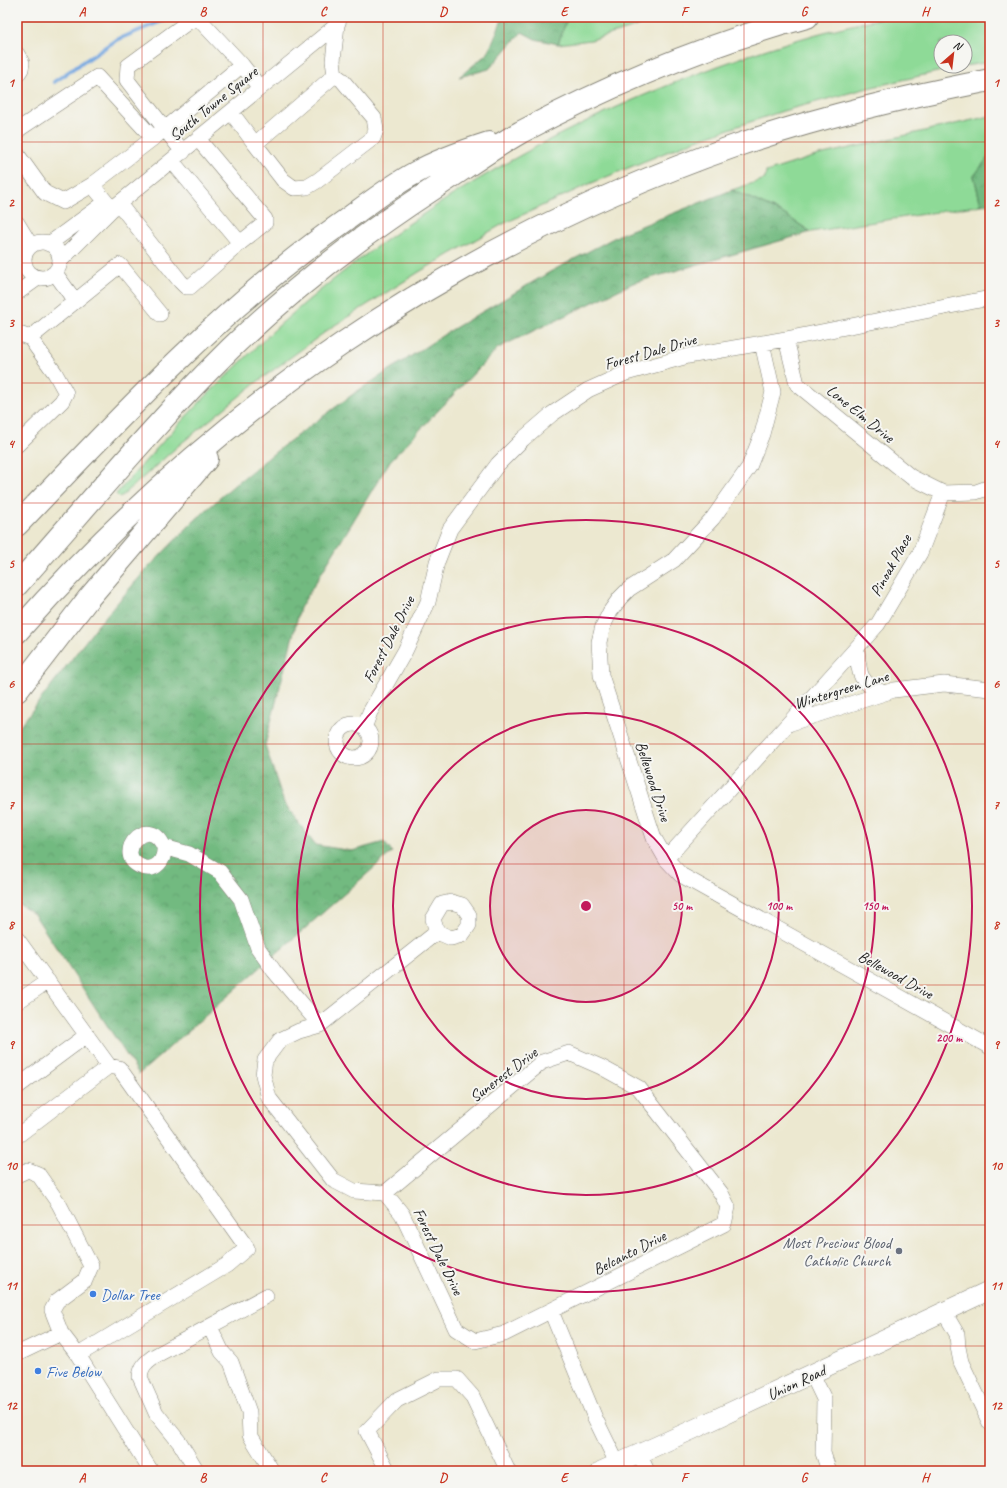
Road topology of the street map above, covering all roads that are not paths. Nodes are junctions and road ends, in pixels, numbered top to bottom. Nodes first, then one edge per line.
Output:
1 (807, 17) edge
2 (339, 21) edge
3 (17, 54) edge
4 (242, 65) junction
5 (336, 75) junction
6 (17, 76) edge
7 (990, 80) edge
8 (260, 88) junction
9 (232, 112) junction
10 (165, 129) junction
11 (17, 132) edge
12 (519, 134) junction
13 (153, 138) junction
14 (198, 139) junction
15 (255, 144) junction
16 (17, 154) edge
17 (177, 156) junction
18 (92, 185) junction
19 (112, 205) junction
20 (18, 226) edge
21 (240, 243) junction
22 (48, 244) junction
23 (31, 246) junction
24 (20, 264) edge
25 (58, 267) junction
26 (38, 278) junction
27 (17, 293) edge
28 (990, 298) edge
29 (75, 301) junction
30 (160, 314) dead end
31 (23, 335) edge
32 (786, 340) junction
33 (762, 344) junction
34 (804, 390) junction
35 (770, 402) junction
36 (248, 411) junction
37 (17, 445) edge
38 (990, 487) edge
39 (943, 493) junction
40 (17, 525) edge
41 (17, 585) edge
42 (17, 632) edge
43 (857, 648) junction
44 (990, 689) edge
45 (17, 691) edge
46 (884, 693) junction
47 (788, 724) junction
48 (364, 728) dead end
49 (164, 847) dead end
50 (666, 860) junction
51 (437, 932) dead end
52 (17, 939) edge
53 (48, 981) junction
54 (17, 1002) edge
55 (320, 1026) junction
56 (87, 1035) junction
57 (990, 1047) edge
58 (109, 1066) junction
59 (17, 1087) edge
60 (17, 1136) edge
61 (17, 1175) edge
62 (385, 1193) junction
63 (724, 1224) joint
64 (990, 1290) edge
65 (266, 1296) dead end
66 (551, 1312) junction
67 (944, 1312) junction
68 (210, 1327) junction
69 (61, 1333) junction
70 (17, 1354) edge
71 (78, 1355) junction
72 (812, 1374) junction
73 (990, 1424) edge
74 (639, 1454) junction
75 (609, 1467) edge
76 (502, 1469) edge
77 (151, 1471) edge
78 (196, 1471) edge
79 (272, 1471) edge
80 (388, 1471) edge
81 (647, 1471) edge
82 (829, 1471) edge

1 - 12 highway
2 - 5 street
2 - 8 street, South Towne Square
3 - 6 street
4 - 8 street
4 - 10 street
4 - 10 street
5 - 15 street
5 - 15 street
7 - 36 highway
8 - 9 street, South Towne Square
9 - 14 street, South Towne Square
9 - 15 street
10 - 13 street
10 - 17 street
11 - 13 street
12 - 40 highway
12 - 41 highway
13 - 18 street
14 - 17 street, South Towne Square
14 - 21 street
16 - 18 street
17 - 19 street, South Towne Square
17 - 21 street
18 - 19 street
19 - 21 street
19 - 22 street, South Towne Square
19 - 25 street, South Towne Square
20 - 23 street
22 - 23 street, South Towne Square
22 - 25 street
23 - 24 street
24 - 26 street
25 - 26 street, South Towne Square
25 - 29 street
26 - 27 street, South Towne Square
28 - 32 street, Forest Dale Drive
29 - 30 street
29 - 31 street
31 - 37 street
32 - 33 street, Forest Dale Drive
32 - 34 street, Lone Elm Drive
33 - 35 street, Bellewood Drive
33 - 48 street, Forest Dale Drive
34 - 35 street
34 - 39 street, Lone Elm Drive
35 - 50 street, Bellewood Drive
36 - 42 highway
36 - 45 highway
38 - 39 street
39 - 43 street, Pinoak Place
43 - 46 street
43 - 47 street, Pinoak Place
44 - 46 street, Wintergreen Lane
46 - 47 street, Wintergreen Lane
47 - 50 street, Wintergreen Lane
49 - 55 street
50 - 57 street, Bellewood Drive
51 - 55 street
52 - 53 street
53 - 54 street
53 - 56 street
55 - 62 street
56 - 58 street
56 - 59 street
58 - 60 street
58 - 71 street
61 - 69 street
62 - 63 street, Sunerest Drive
62 - 66 street, Forest Dale Drive
63 - 66 street, Belcanto Drive
64 - 67 main road, Union Road
65 - 68 street
66 - 75 street
67 - 72 main road, Union Road
67 - 73 street
68 - 78 street
68 - 79 street
69 - 70 street
69 - 71 street
71 - 77 street
72 - 74 main road, Union Road
72 - 82 street
74 - 75 main road, Union Road
74 - 81 street
76 - 80 street

